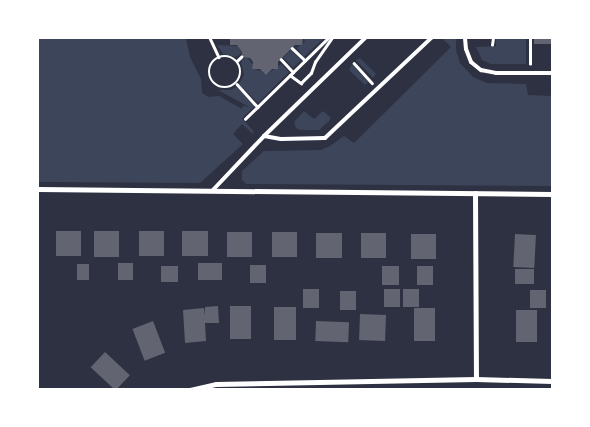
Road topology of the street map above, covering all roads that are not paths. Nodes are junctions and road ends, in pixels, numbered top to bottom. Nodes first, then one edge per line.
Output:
1 (365, 38) edge
2 (431, 38) edge
3 (465, 38) edge
4 (552, 73) edge
5 (264, 136) junction
6 (38, 189) edge
7 (212, 191) junction
8 (475, 193) junction
9 (552, 194) edge
10 (476, 379) junction
11 (552, 380) edge
12 (190, 390) edge

1 - 5 lane
2 - 5 lane
3 - 4 lane
5 - 7 lane
6 - 7 street
7 - 8 street
8 - 9 street
8 - 10 street
10 - 11 street
10 - 12 street

